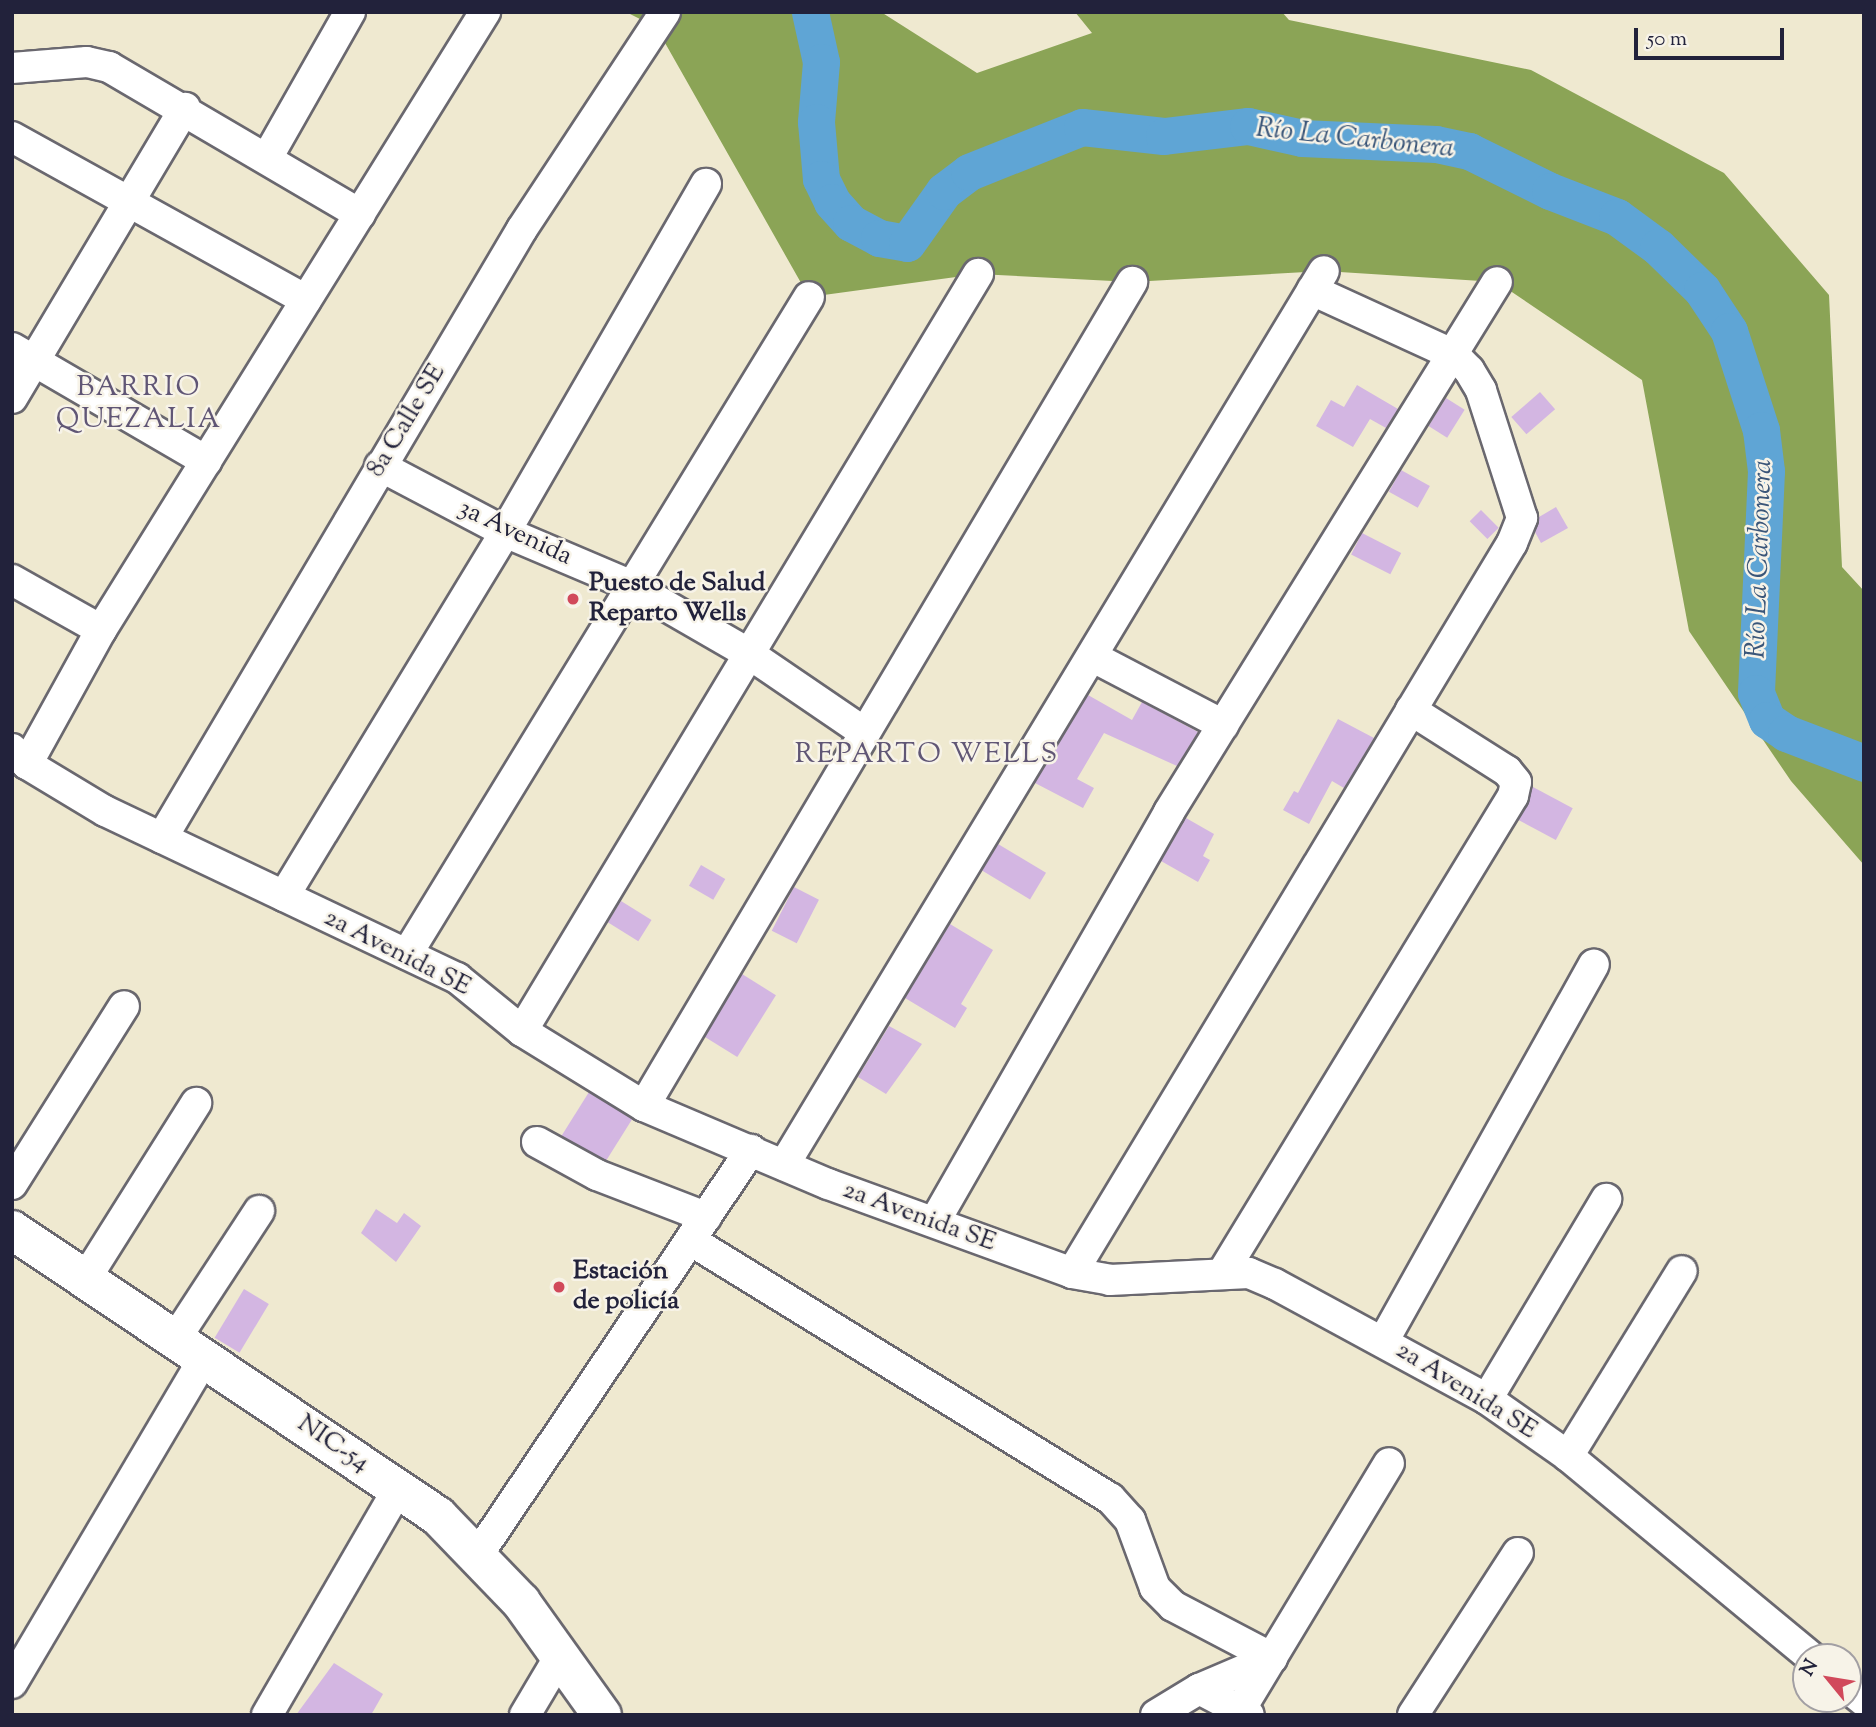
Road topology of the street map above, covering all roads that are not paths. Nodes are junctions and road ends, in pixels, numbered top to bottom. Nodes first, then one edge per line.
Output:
1 (350, 12) edge
2 (485, 12) edge
3 (665, 12) edge
4 (12, 68) edge
5 (186, 108) junction
6 (12, 137) edge
7 (267, 158) junction
8 (706, 184) dead end
9 (130, 201) junction
10 (360, 214) junction
11 (978, 274) dead end
12 (1132, 282) dead end
13 (1497, 282) dead end
14 (809, 297) dead end
15 (306, 300) junction
16 (23, 355) edge
17 (1454, 355) junction
18 (12, 398) edge
19 (206, 461) junction
20 (380, 466) junction
21 (505, 532) junction
22 (12, 580) edge
23 (631, 585) junction
24 (102, 629) junction
25 (747, 653) junction
26 (1093, 657) junction
27 (1411, 710) junction
28 (1223, 725) junction
29 (864, 732) junction
30 (20, 757) edge
31 (162, 838) junction
32 (284, 896) junction
33 (407, 954) junction
34 (1594, 965) dead end
35 (124, 1006) dead end
36 (522, 1031) junction
37 (196, 1103) dead end
38 (644, 1107) junction
39 (537, 1142) dead end
40 (751, 1150) junction
41 (784, 1165) junction
42 (12, 1184) edge
43 (1606, 1199) dead end
44 (259, 1212) dead end
45 (936, 1221) junction
46 (698, 1228) junction
47 (14, 1236) edge
48 (1682, 1271) dead end
49 (1223, 1272) junction
50 (1072, 1273) junction
51 (86, 1278) junction
52 (1384, 1340) junction
53 (191, 1348) junction
54 (1487, 1399) junction
55 (1568, 1456) junction
56 (1389, 1463) dead end
57 (398, 1489) junction
58 (1518, 1553) dead end
59 (477, 1556) junction
60 (1794, 1643) edge
61 (560, 1656) junction
62 (1272, 1658) junction
63 (12, 1683) edge
64 (1199, 1689) junction
65 (1242, 1713) edge
66 (267, 1715) edge
67 (525, 1715) edge
68 (602, 1715) edge
69 (1156, 1715) edge
70 (1413, 1715) edge

1 - 7 street
2 - 10 street
3 - 20 street, 8a Calle SE
4 - 5 street
5 - 7 street
5 - 9 street
6 - 9 street
7 - 10 street
8 - 21 street
9 - 15 street
9 - 16 street
10 - 15 street
11 - 25 street
12 - 29 street
13 - 17 street
14 - 23 street
15 - 19 street
16 - 18 street
16 - 19 street
17 - 26 street
17 - 27 street
17 - 28 street
19 - 24 street
20 - 21 street, 3a Avenida
20 - 31 street, 8a Calle SE
21 - 23 street, 3a Avenida
21 - 32 street
22 - 24 street
23 - 25 street, 3a Avenida
23 - 33 street
24 - 30 street
25 - 29 street, 3a Avenida
25 - 36 street
26 - 28 street
26 - 41 street
27 - 49 street
27 - 50 street
28 - 45 street
29 - 38 street
30 - 31 street, 2a Avenida SE
31 - 32 street, 2a Avenida SE
32 - 33 street, 2a Avenida SE
33 - 36 street, 2a Avenida SE
34 - 52 street
35 - 42 street
36 - 38 street, 2a Avenida SE
37 - 51 street
38 - 40 street, 2a Avenida SE
39 - 46 street
40 - 41 street, 2a Avenida SE
40 - 46 street
41 - 45 street, 2a Avenida SE
43 - 54 street
44 - 53 street
45 - 50 street, 2a Avenida SE
46 - 59 street
46 - 62 street
47 - 51 main road, NIC-54 / NIC-54
48 - 55 street
49 - 50 street, 2a Avenida SE
49 - 52 street, 2a Avenida SE
51 - 53 main road, NIC-54 / NIC-54
52 - 54 street, 2a Avenida SE
53 - 57 main road, NIC-54 / NIC-54
53 - 63 street
54 - 55 street, 2a Avenida SE
55 - 60 street, 2a Avenida SE
56 - 62 street
57 - 59 main road, NIC-54 / NIC-54
57 - 66 street
58 - 70 street
59 - 61 main road, NIC-54 / NIC-54
61 - 67 street
61 - 68 main road, NIC-54 / NIC-54
62 - 64 street
62 - 65 street
64 - 65 street
64 - 69 street

